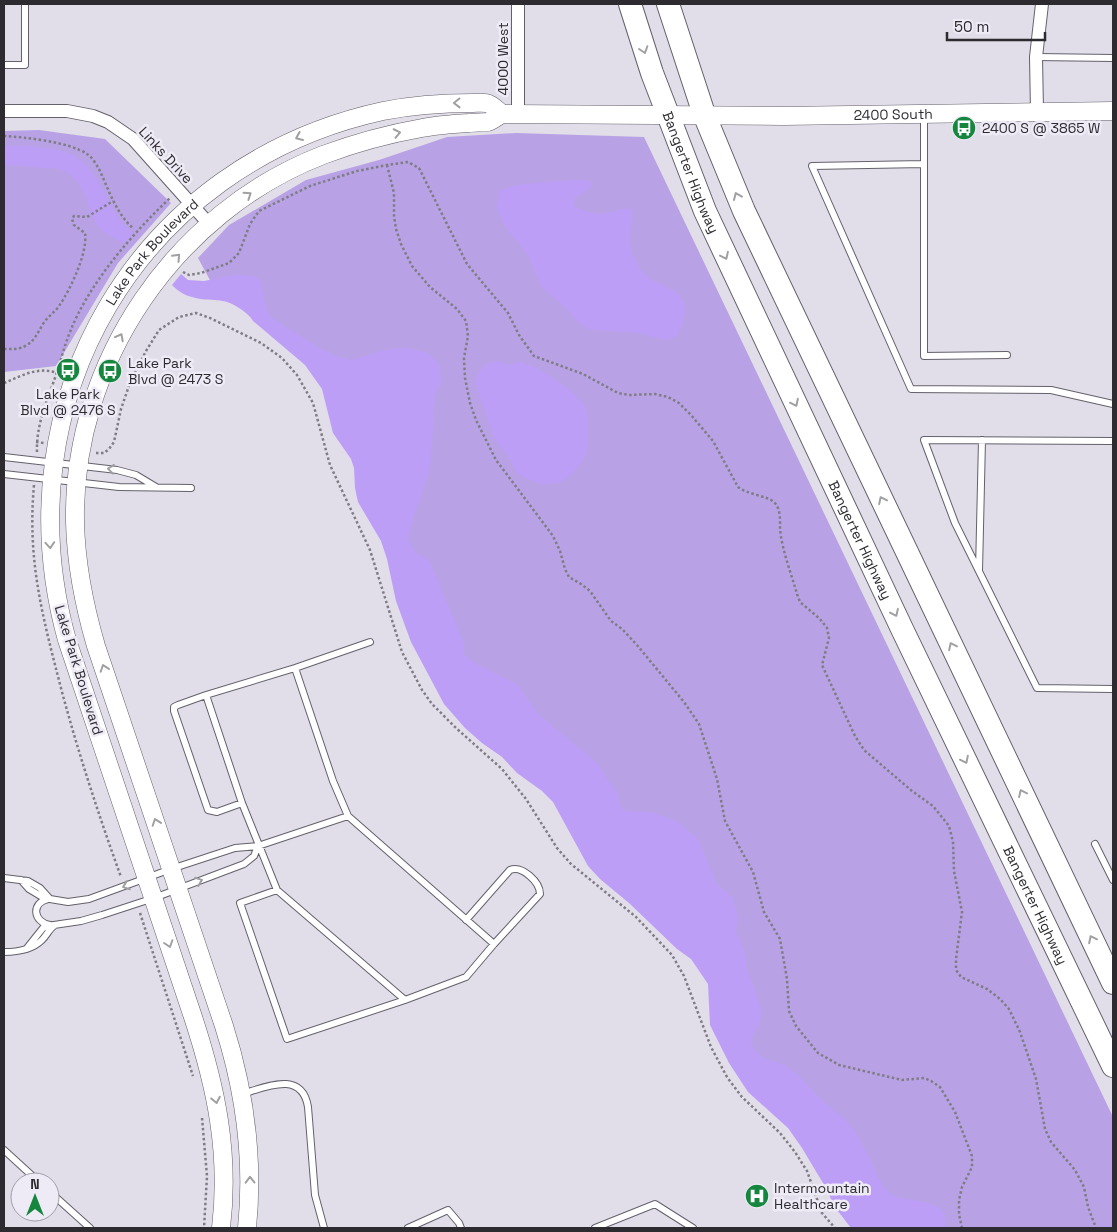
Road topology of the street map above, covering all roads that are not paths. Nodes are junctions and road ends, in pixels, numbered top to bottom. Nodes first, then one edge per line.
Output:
1 (25, 4) edge
2 (518, 4) edge
3 (630, 4) edge
4 (668, 4) edge
5 (1042, 4) edge
6 (1036, 58) junction
7 (1113, 58) edge
8 (4, 65) edge
9 (4, 111) edge
10 (1037, 111) junction
11 (1113, 111) edge
12 (924, 113) junction
13 (510, 114) junction
14 (667, 114) junction
15 (704, 114) junction
16 (924, 164) junction
17 (191, 205) junction
18 (209, 224) junction
19 (1006, 355) dead end
20 (1113, 404) edge
21 (982, 440) junction
22 (1113, 441) edge
23 (4, 457) edge
24 (51, 471) junction
25 (4, 474) edge
26 (78, 474) junction
27 (156, 487) junction
28 (191, 488) dead end
29 (979, 572) junction
30 (370, 642) dead end
31 (295, 668) junction
32 (1113, 689) edge
33 (206, 694) junction
34 (242, 804) junction
35 (348, 816) junction
36 (1095, 844) dead end
37 (258, 846) junction
38 (171, 868) junction
39 (4, 878) edge
40 (147, 878) junction
41 (1113, 880) edge
42 (178, 889) junction
43 (277, 890) junction
44 (154, 898) junction
45 (50, 899) junction
46 (466, 920) junction
47 (59, 924) junction
48 (50, 925) junction
49 (494, 944) junction
50 (27, 948) junction
51 (4, 952) edge
52 (1113, 983) edge
53 (405, 1000) junction
54 (1113, 1066) edge
55 (242, 1094) junction
56 (4, 1150) edge
57 (28, 1172) edge
58 (60, 1201) edge
59 (90, 1228) edge
60 (221, 1228) edge
61 (247, 1228) edge
62 (324, 1228) edge
63 (408, 1228) edge
64 (461, 1228) edge
65 (595, 1228) edge
66 (693, 1228) edge

1 - 8 lane
2 - 13 street, 4000 West
3 -> 14 highway, Bangerter Highway
4 - 15 highway
5 - 6 street
6 - 7 lane
6 - 10 street
9 - 17 street, Links Drive
10 - 11 street, 2400 South
10 - 12 street, 2400 South
12 - 15 street, 2400 South
12 - 16 lane
13 - 14 street, Lake Park Boulevard
13 -> 17 street, Lake Park Boulevard
18 -> 13 street, Lake Park Boulevard
14 - 15 street, Lake Park Boulevard
14 -> 54 highway, Bangerter Highway
52 -> 15 highway
16 - 19 lane
16 - 20 lane
17 - 18 street, Links Drive
17 - 24 street, Lake Park Boulevard
26 -> 18 street, Lake Park Boulevard
21 - 22 lane
21 - 29 lane
21 - 29 lane
23 - 24 lane
24 - 25 lane
24 - 26 lane
24 - 26 lane
24 -> 40 street, Lake Park Boulevard
26 - 27 lane
27 -> 26 lane
38 -> 26 street, Lake Park Boulevard
27 - 28 lane
29 - 32 lane
30 - 31 lane
31 - 33 lane
31 - 35 lane
33 - 34 lane
33 - 34 lane
34 - 37 lane
35 - 37 lane
35 - 46 lane
36 - 41 lane
37 - 38 lane
42 -> 37 lane
37 - 43 lane
38 - 40 lane
38 - 42 street, Lake Park Boulevard
39 - 45 lane
40 - 44 street, Lake Park Boulevard
40 -> 45 lane
42 - 44 lane
42 - 55 street, Lake Park Boulevard
43 - 53 lane
43 - 53 lane
44 - 47 lane
44 -> 60 street, Lake Park Boulevard
45 - 48 lane
46 - 49 lane
46 - 49 lane
47 - 48 lane
47 - 50 lane
48 - 50 lane
49 - 53 lane
50 - 51 lane
61 -> 55 street, Lake Park Boulevard
55 - 62 lane
56 - 57 lane
58 - 59 lane
63 - 64 lane
65 - 66 lane

